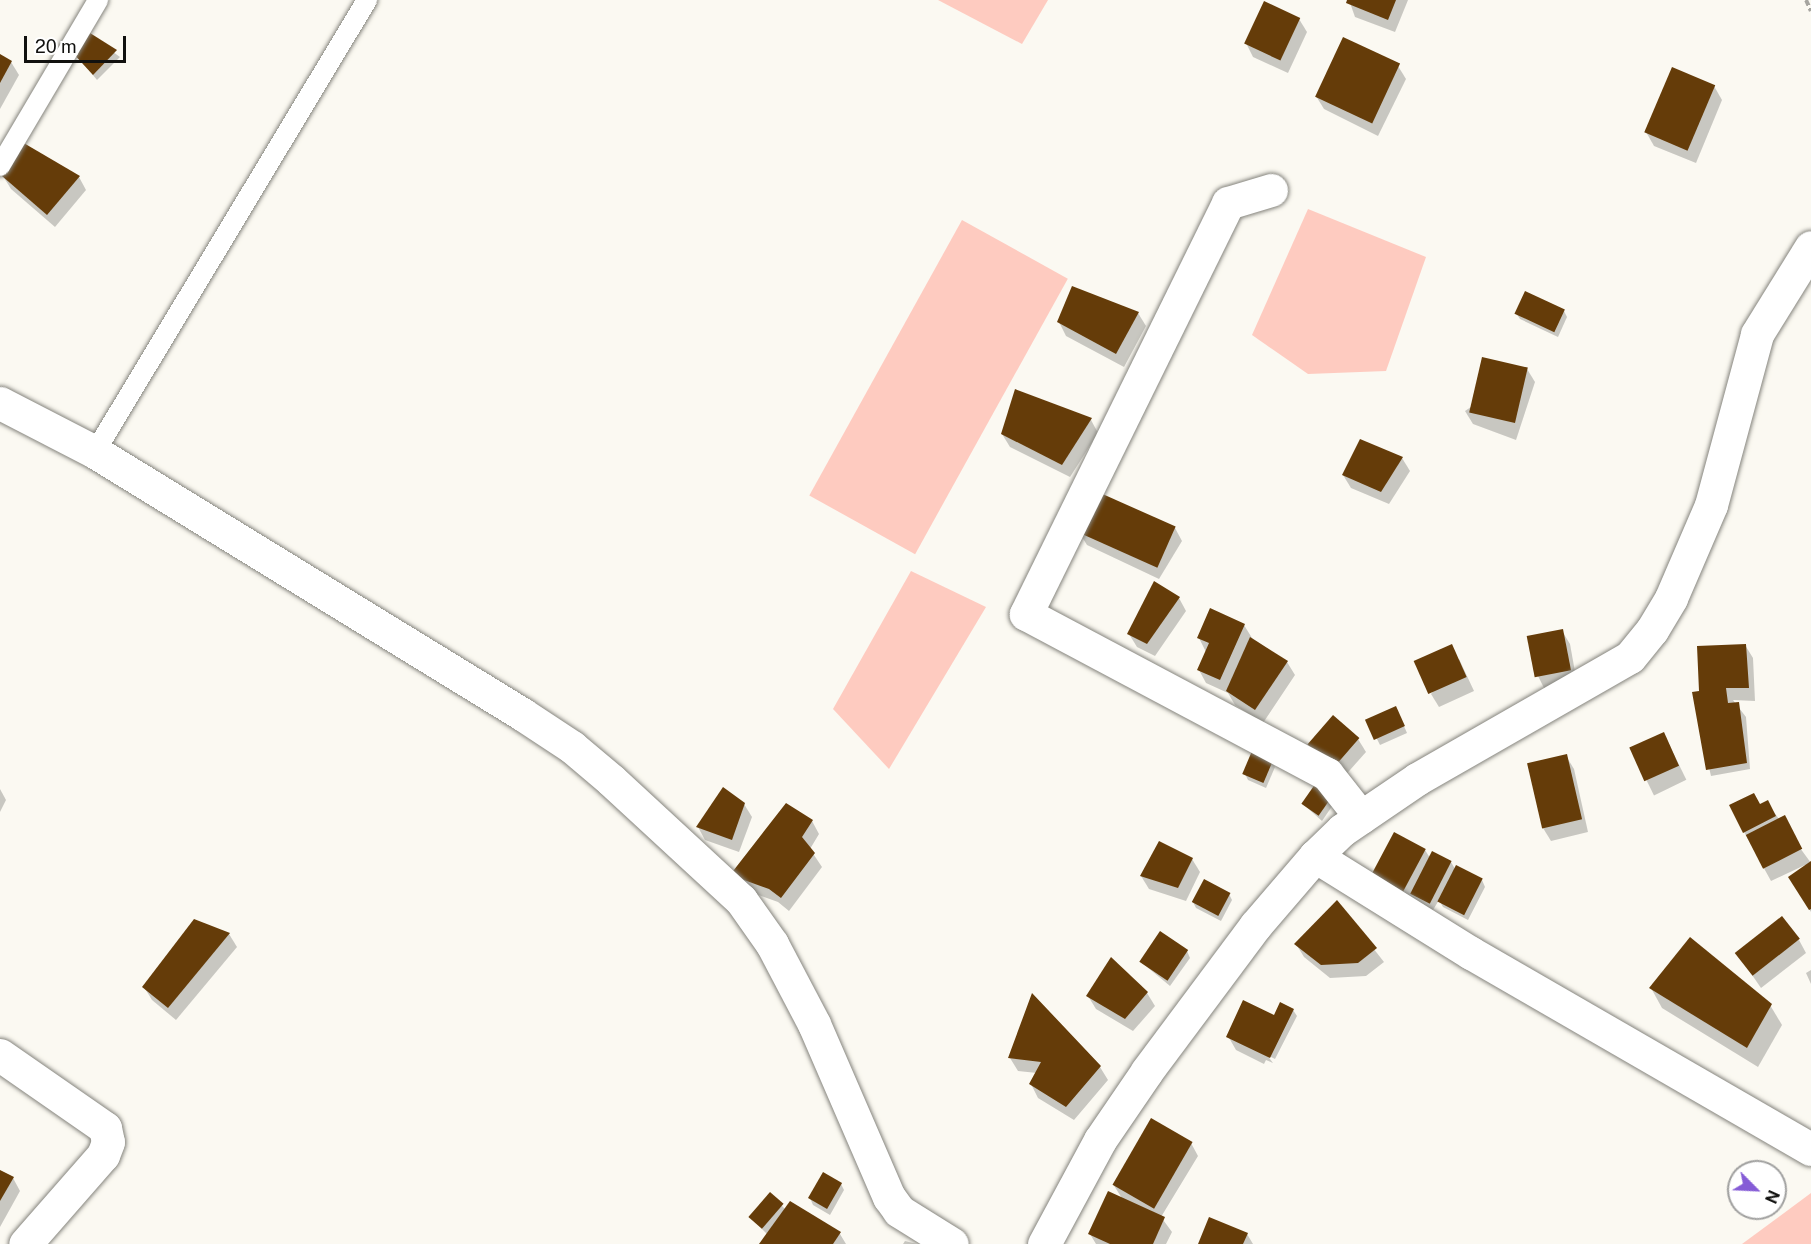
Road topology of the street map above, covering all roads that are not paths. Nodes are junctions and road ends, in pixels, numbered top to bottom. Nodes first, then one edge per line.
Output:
1 (98, 0) edge
2 (367, 0) edge
3 (0, 166) edge
4 (1271, 190) dead end
5 (1811, 247) edge
6 (0, 403) edge
7 (94, 452) junction
8 (1361, 817) junction
9 (1315, 856) junction
10 (0, 1055) edge
11 (1811, 1149) edge
12 (25, 1244) edge
13 (952, 1244) edge
14 (1044, 1244) edge

1 - 3 lane
2 - 7 lane
4 - 8 street
5 - 8 street
6 - 7 street
7 - 13 street
8 - 9 street
9 - 11 street
9 - 14 street
10 - 12 street

